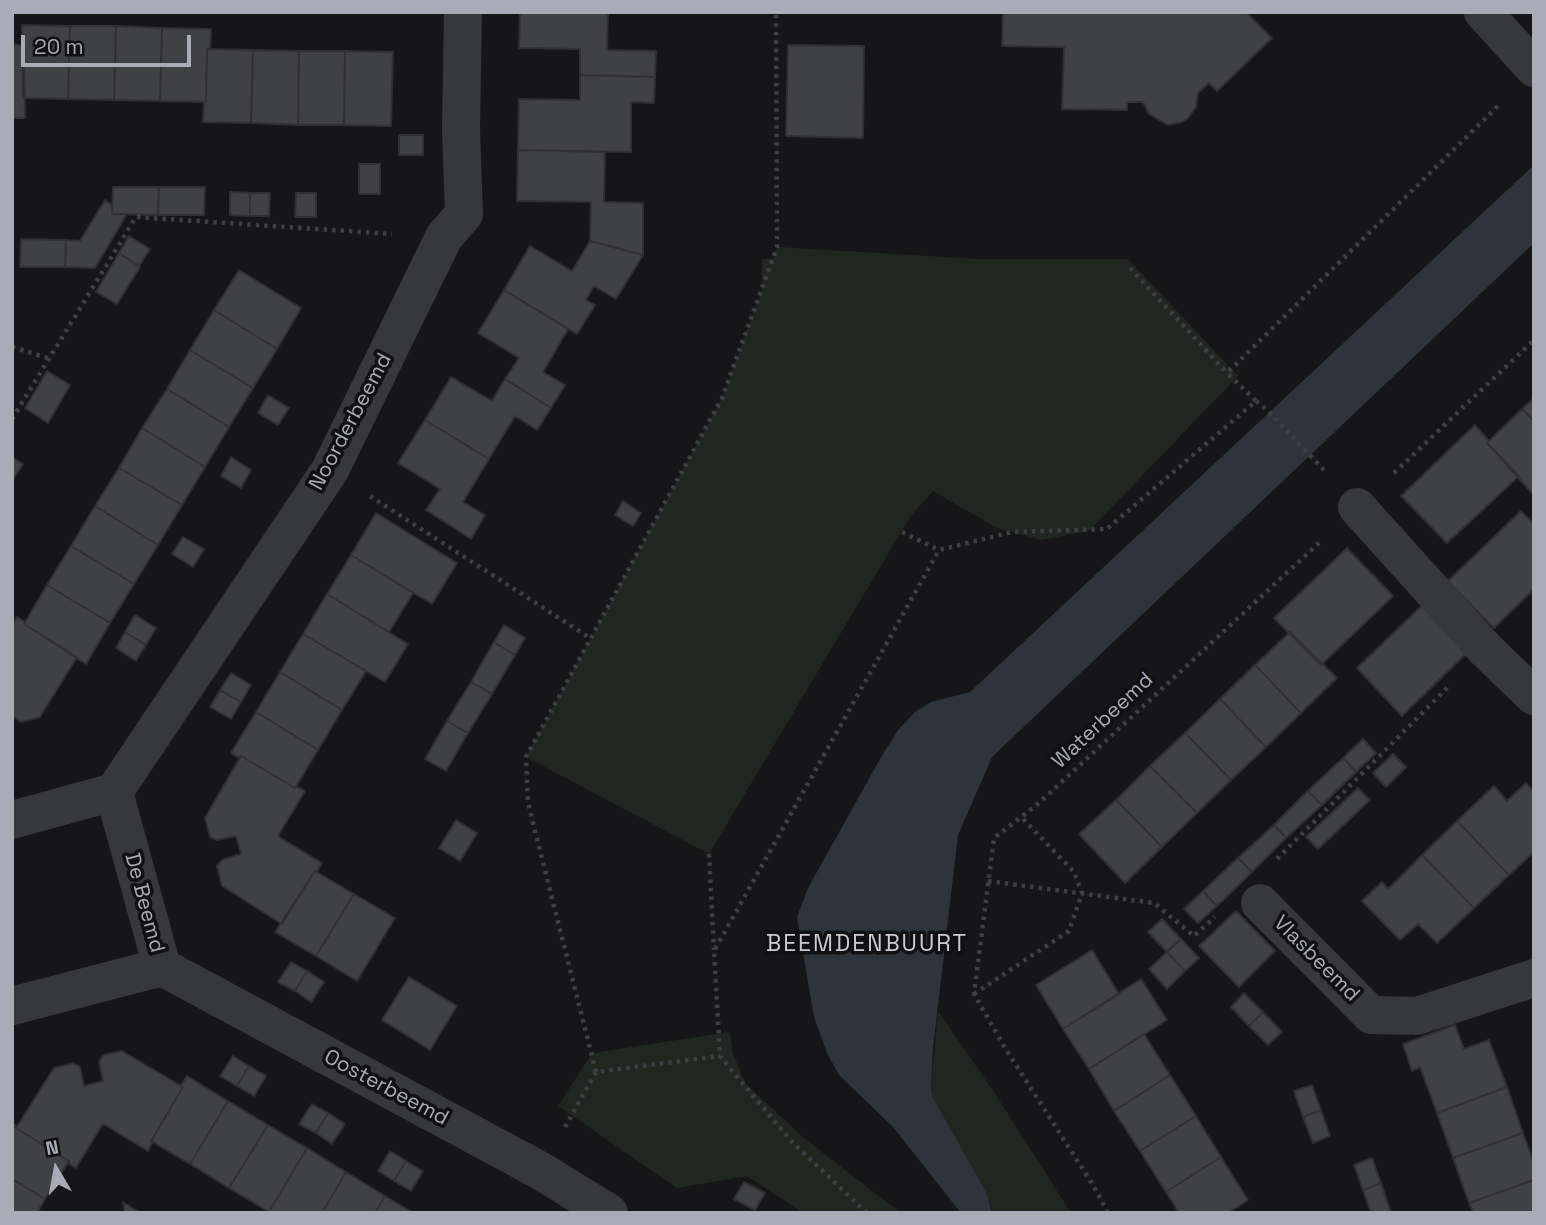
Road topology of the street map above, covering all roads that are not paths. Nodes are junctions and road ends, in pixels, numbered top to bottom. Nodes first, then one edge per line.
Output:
1 (463, 12) edge
2 (1483, 12) edge
3 (1534, 68) edge
4 (1357, 507) road end
5 (1534, 696) edge
6 (114, 792) junction
7 (12, 820) edge
8 (1254, 895) road end
9 (162, 967) junction
10 (1534, 978) edge
11 (12, 1006) edge
12 (609, 1213) edge

1 - 6 street, Noorderbeemd
2 - 3 street
4 - 5 street
6 - 7 street
6 - 9 street, De Beemd
8 - 10 street, Vlasbeemd
9 - 11 street, De Beemd
9 - 12 street, Oosterbeemd

